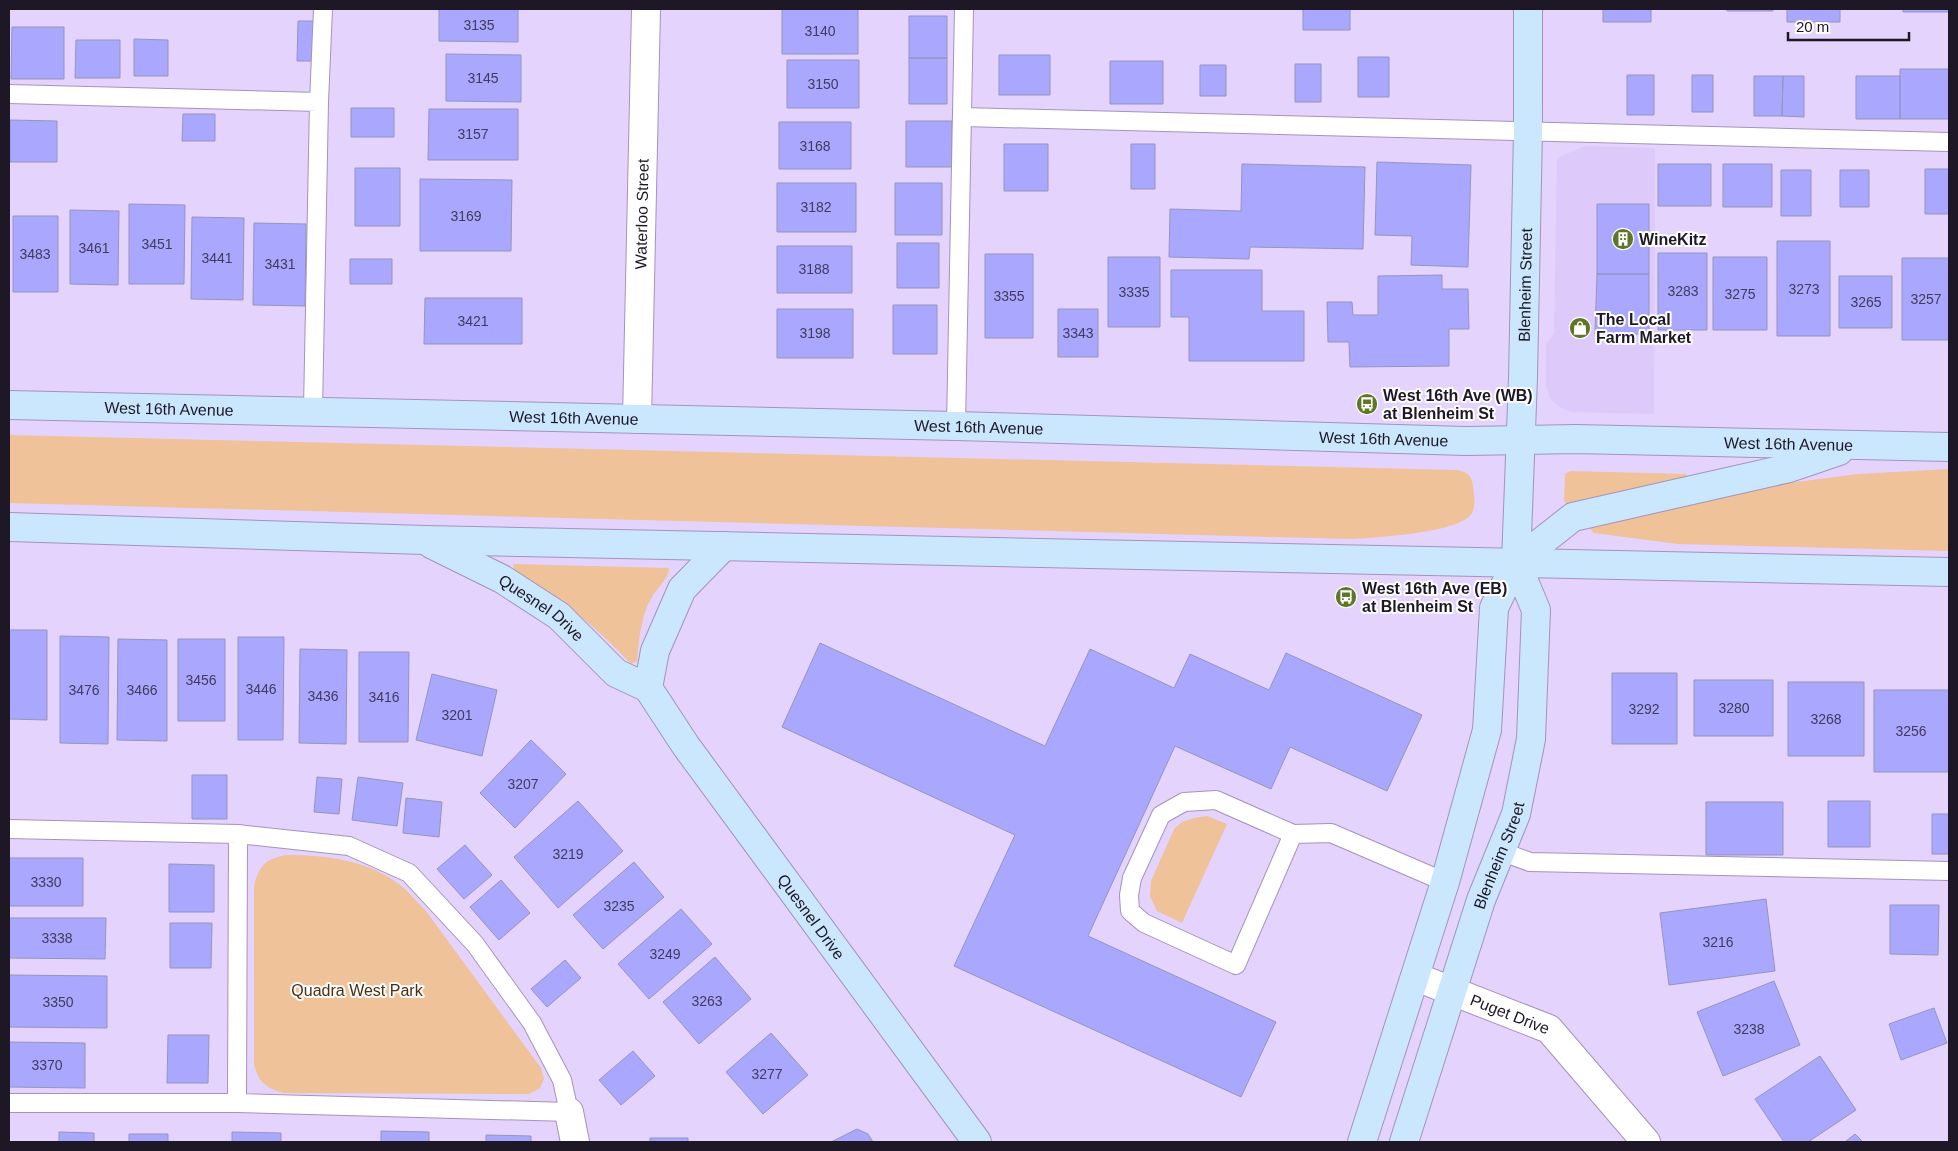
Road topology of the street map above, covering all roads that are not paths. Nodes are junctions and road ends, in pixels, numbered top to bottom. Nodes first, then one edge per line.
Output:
1 (323, 9) edge
2 (646, 9) edge
3 (964, 9) edge
4 (1528, 9) edge
5 (9, 94) edge
6 (319, 102) junction
7 (963, 117) junction
8 (1528, 131) junction
9 (1949, 142) edge
10 (9, 405) edge
11 (313, 410) junction
12 (636, 419) junction
13 (956, 426) junction
14 (1520, 439) junction
15 (1855, 445) junction
16 (1949, 447) edge
17 (9, 527) edge
18 (425, 540) junction
19 (724, 546) junction
20 (1516, 562) junction
21 (1949, 572) edge
22 (648, 688) junction
23 (9, 829) edge
24 (238, 834) junction
25 (1293, 834) junction
26 (1500, 851) junction
27 (1949, 871) edge
28 (1445, 882) junction
29 (1416, 977) junction
30 (1452, 991) junction
31 (9, 1103) edge
32 (237, 1103) junction
33 (569, 1112) junction
34 (575, 1142) edge
35 (977, 1142) edge
36 (1362, 1142) edge
37 (1404, 1142) edge
38 (1646, 1142) edge

1 - 6 lane
2 - 12 street, Waterloo Street
3 - 7 lane
4 - 8 main road, Blenheim Street
5 - 6 lane
6 - 11 lane
7 - 8 lane
7 - 13 lane
8 - 9 lane
8 - 14 main road, Blenheim Street
10 - 11 main road, West 16th Avenue
11 - 12 main road, West 16th Avenue
12 - 13 main road, West 16th Avenue
13 - 14 main road, West 16th Avenue
14 - 15 main road, West 16th Avenue
14 - 20 main road, Blenheim Street
15 - 16 main road, West 16th Avenue
15 - 20 main road
17 - 18 main road
18 - 19 main road
18 - 22 main road, Quesnel Drive
19 - 20 main road
19 - 22 main road
20 - 21 main road
20 - 26 main road, Blenheim Street
20 - 28 main road, Blenheim Street
22 - 35 main road, Quesnel Drive
23 - 24 lane
24 - 32 lane
24 - 33 lane
25 - 25 lane
25 - 28 lane
26 - 27 lane
26 - 30 main road, Blenheim Street
28 - 29 main road, Blenheim Street
29 - 30 street, Puget Drive
29 - 36 main road, Blenheim Street
30 - 37 main road, Blenheim Street
30 - 38 street, Puget Drive
31 - 32 lane
32 - 33 lane
33 - 34 street

